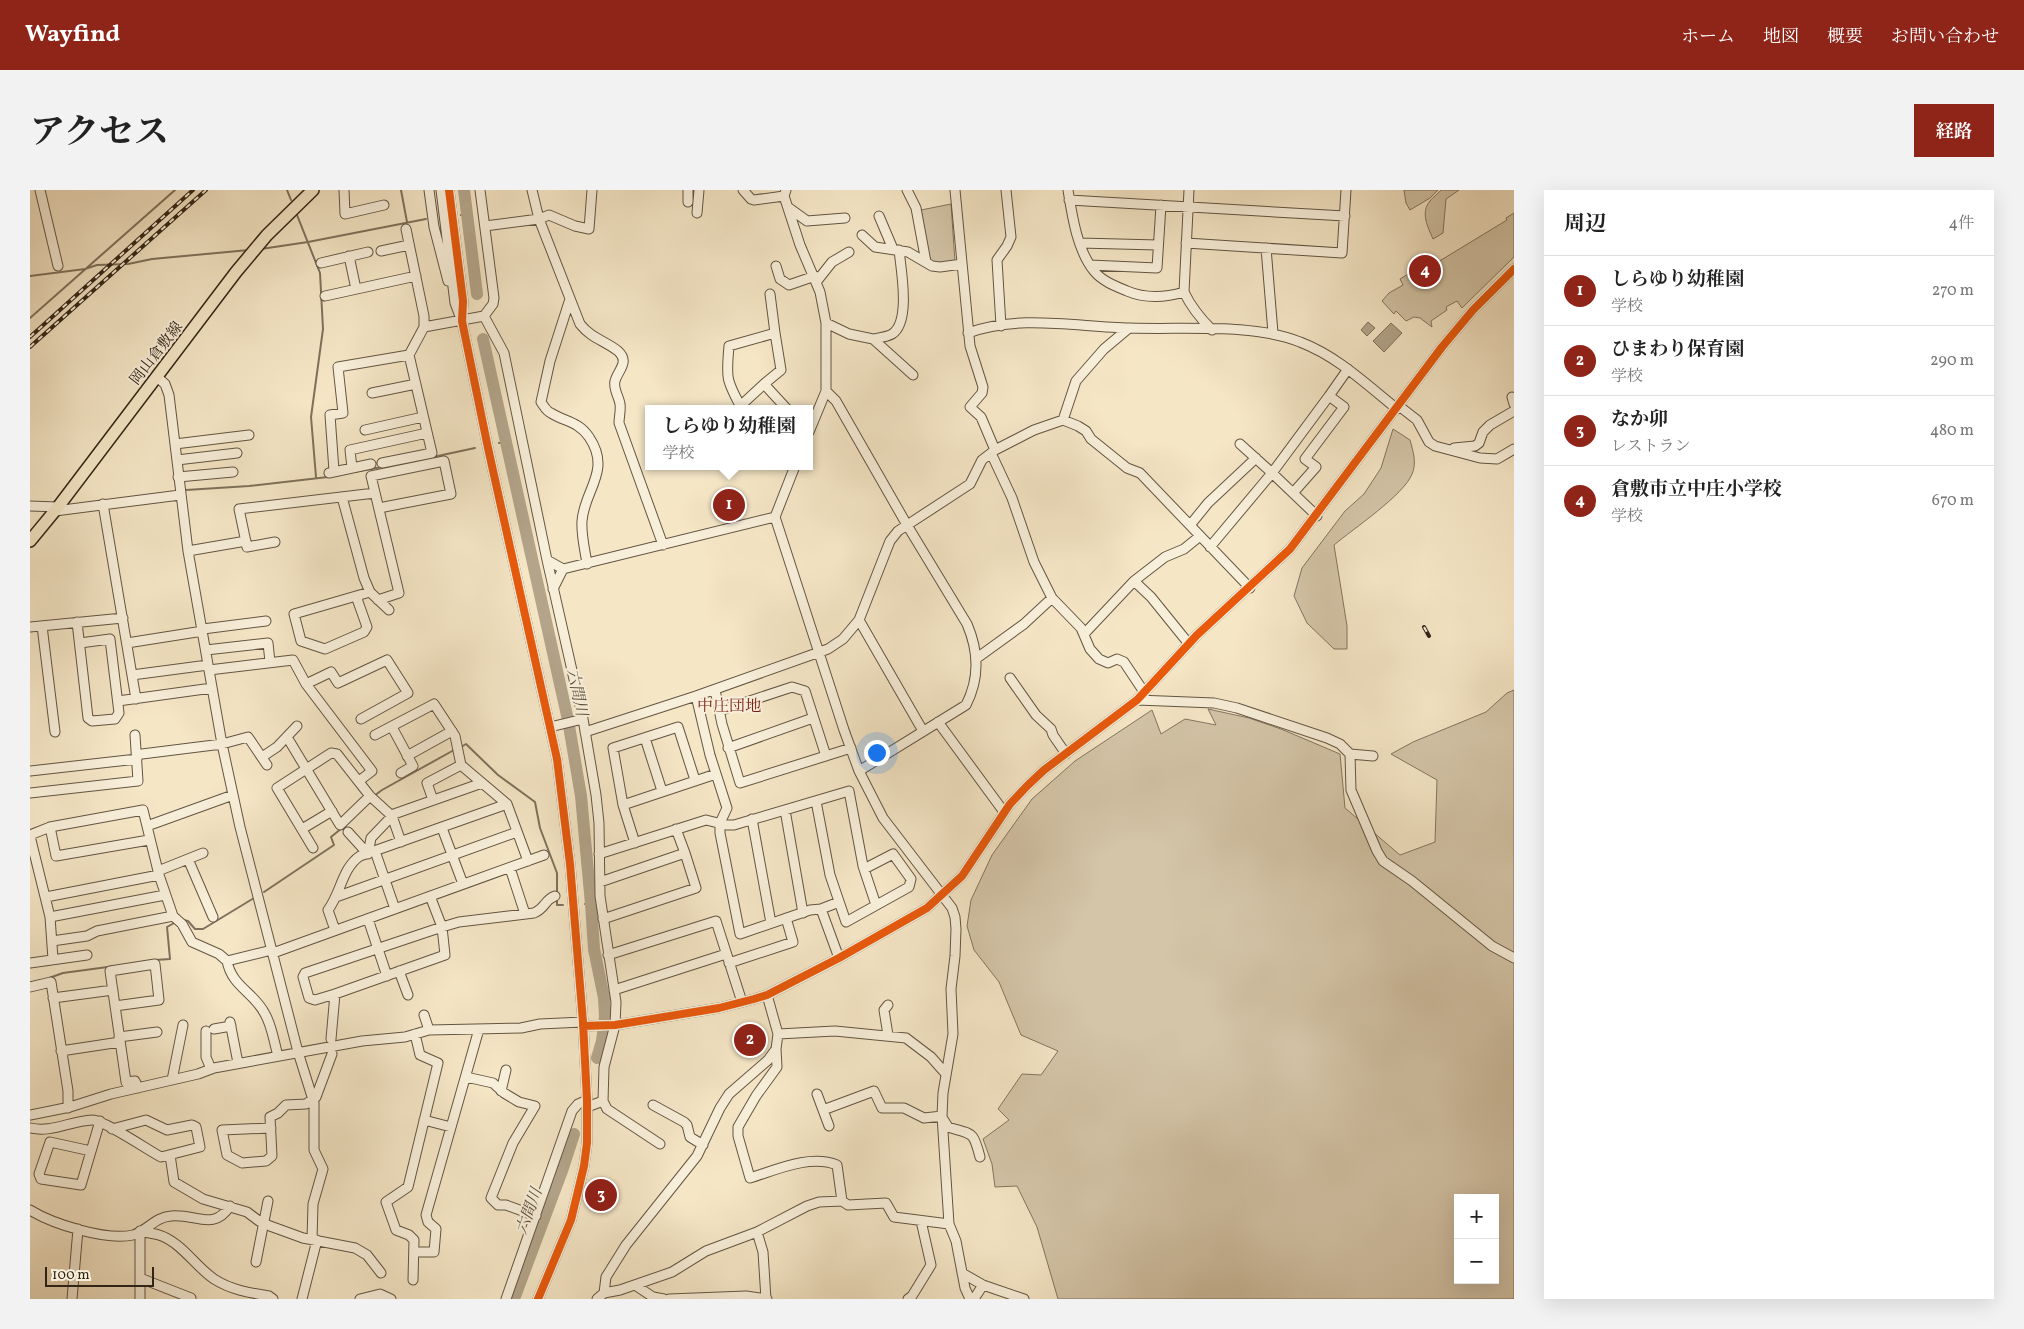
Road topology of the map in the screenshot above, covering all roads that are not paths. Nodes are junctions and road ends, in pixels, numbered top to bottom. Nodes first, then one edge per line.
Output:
1 (40, 190) edge
2 (312, 190) edge
3 (344, 190) edge
4 (429, 190) edge
5 (441, 190) edge
6 (449, 190) edge
7 (480, 190) edge
8 (532, 190) edge
9 (592, 190) edge
10 (688, 190) edge
11 (699, 190) edge
12 (743, 190) edge
13 (907, 190) edge
14 (955, 190) edge
15 (1006, 190) edge
16 (1068, 190) edge
17 (1189, 190) edge
18 (1346, 190) edge
19 (785, 193) edge
20 (1069, 200) junction
21 (688, 202) dead end
22 (384, 205) dead end
23 (1161, 205) junction
24 (1188, 206) junction
25 (789, 208) junction
26 (697, 213) dead end
27 (345, 214) junction
28 (879, 216) dead end
29 (1345, 216) junction
30 (845, 218) dead end
31 (539, 220) junction
32 (346, 224) dead end
33 (485, 226) junction
34 (406, 229) dead end
35 (862, 235) dead end
36 (1080, 243) junction
37 (1186, 243) junction
38 (409, 245) junction
39 (1158, 246) junction
40 (1266, 248) junction
41 (896, 250) junction
42 (382, 251) dead end
43 (368, 252) dead end
44 (849, 252) dead end
45 (349, 256) junction
46 (926, 262) junction
47 (321, 263) dead end
48 (962, 264) junction
49 (1090, 265) junction
50 (58, 266) dead end
51 (776, 266) dead end
52 (1514, 269) edge
53 (416, 276) junction
54 (816, 278) junction
55 (356, 289) junction
56 (1184, 292) junction
57 (770, 294) dead end
58 (325, 296) dead end
59 (570, 299) junction
60 (455, 303) junction
61 (484, 316) junction
62 (462, 321) junction
63 (826, 323) junction
64 (1001, 326) junction
65 (424, 327) junction
66 (1129, 328) junction
67 (1212, 330) junction
68 (1273, 332) junction
69 (775, 333) junction
70 (968, 333) junction
71 (873, 339) junction
72 (409, 354) junction
73 (1348, 370) junction
74 (913, 375) dead end
75 (157, 377) junction
76 (416, 384) junction
77 (764, 384) junction
78 (826, 391) junction
79 (372, 393) dead end
80 (1329, 396) junction
81 (739, 405) edge
82 (742, 405) edge
83 (783, 405) edge
84 (1398, 407) junction
85 (1514, 410) edge
86 (423, 417) junction
87 (1063, 420) junction
88 (813, 422) edge
89 (365, 430) dead end
90 (427, 433) junction
91 (249, 435) dead end
92 (175, 444) junction
93 (1240, 444) dead end
94 (1449, 449) junction
95 (1514, 449) edge
96 (993, 452) junction
97 (236, 453) dead end
98 (1256, 458) junction
99 (177, 460) junction
100 (382, 463) dead end
101 (371, 464) dead end
102 (352, 468) junction
103 (793, 470) edge
104 (234, 472) dead end
105 (1272, 473) junction
106 (178, 476) junction
107 (375, 493) junction
108 (1293, 493) junction
109 (180, 495) junction
110 (342, 497) junction
111 (103, 504) junction
112 (30, 506) edge
113 (379, 508) junction
114 (56, 509) junction
115 (1317, 516) junction
116 (775, 517) junction
117 (1191, 524) junction
118 (907, 525) junction
119 (1200, 536) junction
120 (30, 540) edge
121 (246, 541) junction
122 (275, 542) dead end
123 (663, 545) junction
124 (1210, 547) junction
125 (188, 551) junction
126 (547, 560) junction
127 (587, 564) junction
128 (563, 569) junction
129 (1134, 581) junction
130 (1250, 588) junction
131 (553, 590) junction
132 (370, 592) junction
133 (356, 596) junction
134 (1052, 598) junction
135 (378, 600) junction
136 (389, 610) dead end
137 (123, 618) junction
138 (859, 620) junction
139 (266, 621) dead end
140 (77, 622) junction
141 (42, 626) junction
142 (30, 627) edge
143 (203, 630) junction
144 (1085, 633) junction
145 (80, 643) junction
146 (127, 643) junction
147 (1189, 644) junction
148 (206, 650) junction
149 (820, 653) junction
150 (977, 658) junction
151 (270, 662) junction
152 (209, 667) junction
153 (132, 676) junction
154 (1010, 678) dead end
155 (306, 684) junction
156 (212, 688) junction
157 (714, 690) junction
158 (1144, 692) junction
159 (696, 696) junction
160 (136, 699) junction
161 (1137, 700) junction
162 (118, 701) junction
163 (719, 711) junction
164 (362, 718) dead end
165 (813, 718) junction
166 (579, 720) junction
167 (938, 722) junction
168 (297, 726) dead end
169 (392, 727) junction
170 (550, 727) junction
171 (452, 731) junction
172 (924, 731) junction
173 (55, 732) dead end
174 (585, 732) junction
175 (135, 735) dead end
176 (375, 735) dead end
177 (287, 737) junction
178 (645, 738) junction
179 (222, 744) junction
180 (728, 748) junction
181 (850, 748) junction
182 (1066, 754) junction
183 (1350, 754) junction
184 (139, 756) junction
185 (407, 756) junction
186 (826, 756) junction
187 (1373, 756) dead end
188 (461, 765) junction
189 (306, 769) junction
190 (30, 771) edge
191 (859, 771) junction
192 (401, 772) dead end
193 (716, 774) junction
194 (694, 780) junction
195 (360, 782) junction
196 (482, 783) junction
197 (662, 791) junction
198 (30, 793) edge
199 (233, 794) junction
200 (372, 797) junction
201 (434, 800) junction
202 (816, 801) junction
203 (507, 804) junction
204 (623, 804) junction
205 (785, 810) junction
206 (332, 811) junction
207 (1004, 812) junction
208 (392, 816) junction
209 (752, 819) junction
210 (720, 823) junction
211 (147, 826) junction
212 (50, 827) junction
213 (442, 828) junction
214 (302, 829) junction
215 (676, 829) junction
216 (348, 832) dead end
217 (517, 832) junction
218 (30, 835) edge
219 (149, 840) junction
220 (401, 842) junction
221 (635, 843) junction
222 (312, 848) dead end
223 (203, 853) dead end
224 (372, 853) junction
225 (685, 853) junction
226 (599, 854) junction
227 (453, 855) junction
228 (544, 855) dead end
229 (188, 859) junction
230 (528, 861) junction
231 (510, 868) junction
232 (864, 869) junction
233 (158, 873) junction
234 (385, 879) junction
235 (600, 882) junction
236 (463, 884) junction
237 (165, 894) junction
238 (942, 895) junction
239 (430, 896) junction
240 (555, 896) dead end
241 (46, 897) junction
242 (336, 897) junction
243 (839, 902) junction
244 (876, 905) junction
245 (396, 909) junction
246 (821, 909) junction
247 (803, 912) junction
248 (525, 914) junction
249 (173, 916) junction
250 (213, 917) dead end
251 (50, 918) junction
252 (786, 918) junction
253 (368, 919) junction
254 (603, 919) junction
255 (771, 923) junction
256 (442, 926) junction
257 (335, 930) junction
258 (52, 941) junction
259 (378, 948) junction
260 (273, 951) junction
261 (87, 955) dead end
262 (608, 955) junction
263 (839, 958) junction
264 (1514, 958) edge
265 (53, 959) junction
266 (727, 959) junction
267 (227, 961) junction
268 (30, 963) edge
269 (399, 972) junction
270 (387, 976) junction
271 (30, 987) edge
272 (113, 990) junction
273 (614, 990) junction
274 (335, 994) junction
275 (408, 995) dead end
276 (767, 995) junction
277 (53, 998) junction
278 (742, 1002) junction
279 (888, 1005) dead end
280 (115, 1006) junction
281 (424, 1015) dead end
282 (583, 1024) junction
283 (183, 1025) dead end
284 (613, 1025) junction
285 (479, 1029) junction
286 (429, 1030) junction
287 (157, 1032) dead end
288 (415, 1034) junction
289 (778, 1034) junction
290 (888, 1035) junction
291 (331, 1039) dead end
292 (120, 1040) junction
293 (776, 1050) junction
294 (61, 1051) junction
295 (298, 1052) junction
296 (332, 1054) dead end
297 (278, 1056) junction
298 (238, 1063) junction
299 (212, 1069) junction
300 (506, 1070) dead end
301 (946, 1074) junction
302 (466, 1077) junction
303 (172, 1080) junction
304 (138, 1088) junction
305 (501, 1091) junction
306 (817, 1094) dead end
307 (313, 1100) junction
308 (603, 1101) junction
309 (586, 1103) junction
310 (653, 1105) dead end
311 (68, 1108) junction
312 (823, 1110) junction
313 (30, 1115) edge
314 (942, 1116) junction
315 (424, 1120) junction
316 (100, 1121) junction
317 (829, 1126) dead end
318 (451, 1127) junction
319 (30, 1128) edge
320 (271, 1128) junction
321 (112, 1129) junction
322 (660, 1144) dead end
323 (703, 1145) junction
324 (91, 1151) junction
325 (170, 1155) junction
326 (980, 1157) dead end
327 (268, 1201) dead end
328 (842, 1201) junction
329 (230, 1206) junction
330 (30, 1210) edge
331 (34, 1216) edge
332 (536, 1216) junction
333 (921, 1221) junction
334 (263, 1223) junction
335 (949, 1224) junction
336 (78, 1229) junction
337 (140, 1231) junction
338 (757, 1232) junction
339 (315, 1240) junction
340 (414, 1252) junction
341 (256, 1262) dead end
342 (381, 1273) dead end
343 (962, 1273) junction
344 (140, 1278) junction
345 (413, 1280) dead end
346 (635, 1285) junction
347 (983, 1285) junction
348 (600, 1296) edge
349 (190, 1298) edge
350 (653, 1298) edge
351 (715, 1298) edge
352 (72, 1299) edge
353 (140, 1299) edge
354 (273, 1299) edge
355 (302, 1299) edge
356 (360, 1299) edge
357 (391, 1299) edge
358 (506, 1299) edge
359 (538, 1299) edge
360 (664, 1299) edge
361 (669, 1299) edge
362 (766, 1299) edge
363 (908, 1299) edge
364 (970, 1299) edge
365 (974, 1299) edge
366 (1024, 1299) edge

1 - 50 street
2 - 75 main road, 岡山倉敷線
3 - 27 street
4 - 60 street
5 - 60 street
6 - 62 street
7 - 33 street
8 - 31 street
9 - 31 street
10 - 21 street
11 - 26 street
12 - 19 street
13 - 46 street
14 - 48 street
15 - 64 street
16 - 20 street
17 - 24 street
18 - 29 street
19 - 25 street
20 - 23 street
20 - 36 street
22 - 27 street
23 - 24 street
23 - 39 street
24 - 29 street
24 - 37 street
25 - 30 street
25 - 54 street
27 - 32 street
28 - 41 street
29 - 40 street
31 - 33 street
31 - 59 street
33 - 61 street
34 - 38 street
35 - 41 street
36 - 39 street
36 - 49 street
37 - 40 street
37 - 56 street
38 - 42 street
38 - 53 street
39 - 49 street
40 - 68 street
41 - 46 street
41 - 71 street
43 - 45 street
44 - 54 street
45 - 47 street
45 - 55 street
46 - 48 street
48 - 70 street
49 - 56 street
51 - 54 street
52 - 84 street
53 - 55 street
53 - 65 street
54 - 63 street
55 - 58 street
56 - 67 street
57 - 69 street
59 - 123 street
59 - 127 street
60 - 62 street
61 - 62 street
61 - 126 street
62 - 65 street
62 - 170 street
63 - 71 street
63 - 78 street
64 - 66 street
64 - 70 street
65 - 72 street
66 - 67 street
66 - 87 street
67 - 68 street
68 - 73 street
69 - 77 street
69 - 81 street
70 - 96 street
71 - 74 street
72 - 76 street
72 - 102 street
73 - 80 street
73 - 84 street
75 - 92 street
75 - 114 main road, 岡山倉敷線
76 - 79 street
76 - 86 street
77 - 82 street
77 - 83 street
78 - 88 street
78 - 118 street
80 - 105 street
80 - 108 street
84 - 94 street
84 - 115 street
85 - 94 street
86 - 89 street
86 - 90 street
87 - 96 street
87 - 117 street
90 - 100 street
90 - 102 street
91 - 92 street
92 - 99 street
93 - 98 street
94 - 95 street
96 - 118 street
96 - 134 street
97 - 99 street
98 - 105 street
98 - 117 street
99 - 106 street
101 - 102 street
103 - 116 street
104 - 106 street
105 - 108 street
105 - 124 street
106 - 109 street
107 - 110 street
107 - 113 street
107 - 113 street
108 - 115 street
109 - 111 street
109 - 125 street
110 - 121 street
110 - 132 street
111 - 114 street
111 - 137 street
112 - 114 street
113 - 135 street
114 - 120 main road, 岡山倉敷線
115 - 130 street
116 - 123 street
116 - 149 street
117 - 119 street
118 - 138 street
118 - 150 street
119 - 124 street
119 - 129 street
121 - 122 street
121 - 125 street
123 - 127 street
124 - 130 street
125 - 143 street
126 - 128 street
126 - 131 street
127 - 128 street
128 - 131 street
129 - 144 street
129 - 147 street
130 - 147 street
131 - 166 street
132 - 133 street
132 - 135 street
133 - 133 street
134 - 144 street
134 - 150 street
135 - 136 street
137 - 140 street
137 - 146 street
138 - 149 street
138 - 172 street
139 - 143 street
140 - 141 street
140 - 145 street
141 - 142 street
141 - 173 street
143 - 146 street
143 - 148 street
144 - 158 street
145 - 162 street
145 - 162 street
146 - 153 street
147 - 158 street
148 - 151 street
148 - 152 street
149 - 157 street
149 - 181 street
150 - 167 street
151 - 152 street
151 - 155 street
152 - 153 street
152 - 156 street
153 - 160 street
154 - 182 street
155 - 164 street
155 - 195 street
156 - 160 street
156 - 179 street
157 - 159 street
157 - 163 street
158 - 161 street
159 - 174 street
159 - 193 street
160 - 162 street
161 - 182 street
161 - 183 street
163 - 165 street
163 - 180 street
165 - 180 street
165 - 186 street
166 - 170 street
166 - 174 street
167 - 172 street
167 - 207 street
168 - 177 street
169 - 171 street
169 - 176 street
169 - 185 street
170 - 282 street
171 - 185 street
171 - 188 street
172 - 191 street
174 - 226 street
175 - 184 street
177 - 179 street
177 - 189 street
178 - 194 street
178 - 197 street
178 - 204 street
179 - 184 street
179 - 199 street
180 - 186 street
181 - 186 street
181 - 191 street
182 - 207 street
183 - 187 street
183 - 264 street
184 - 190 street
184 - 198 street
185 - 192 street
188 - 196 street
188 - 201 street
189 - 195 street
189 - 206 street
189 - 214 street
191 - 238 street
193 - 194 street
193 - 210 street
194 - 197 street
195 - 200 street
196 - 201 street
196 - 203 street
197 - 204 street
199 - 211 street
199 - 260 street
200 - 206 street
200 - 208 street
201 - 208 street
202 - 205 street
202 - 232 street
202 - 243 street
203 - 213 street
203 - 217 street
204 - 221 street
205 - 209 street
205 - 247 street
206 - 214 street
207 - 238 street
208 - 220 street
208 - 224 street
209 - 210 street
209 - 255 street
210 - 215 street
210 - 255 street
211 - 212 street
211 - 219 street
212 - 218 street
212 - 219 street
213 - 220 street
213 - 227 street
214 - 222 street
215 - 221 street
215 - 225 street
216 - 224 street
217 - 227 street
217 - 230 street
218 - 241 street
219 - 233 street
220 - 224 street
221 - 226 street
223 - 229 street
224 - 234 street
224 - 242 street
225 - 235 street
225 - 254 street
226 - 235 street
227 - 234 street
227 - 236 street
228 - 230 street
229 - 233 street
229 - 250 street
230 - 231 street
231 - 236 street
231 - 248 street
232 - 244 street
232 - 244 street
233 - 237 street
233 - 241 street
234 - 242 street
234 - 245 street
235 - 254 street
236 - 239 street
237 - 249 street
237 - 251 street
238 - 263 street
238 - 301 street
239 - 245 street
239 - 256 street
240 - 248 street
241 - 251 street
242 - 257 street
243 - 244 street
243 - 246 street
245 - 253 street
246 - 247 street
246 - 263 street
247 - 252 street
248 - 256 street
249 - 258 street
249 - 267 street
251 - 258 street
252 - 255 street
252 - 266 street
253 - 257 street
253 - 259 street
254 - 262 street
256 - 259 street
256 - 269 street
257 - 260 street
258 - 265 street
259 - 270 street
259 - 274 street
260 - 267 street
260 - 295 street
261 - 265 street
262 - 266 street
262 - 273 street
263 - 276 street
265 - 268 street
266 - 273 street
266 - 278 street
267 - 297 street
269 - 270 street
269 - 275 street
270 - 274 street
271 - 277 street
272 - 277 street
272 - 280 street
272 - 280 street
273 - 284 street
274 - 291 street
276 - 278 street
276 - 289 street
277 - 294 street
278 - 284 street
279 - 290 street
280 - 292 street
281 - 286 street
282 - 284 street
282 - 285 street
282 - 309 street
283 - 303 street
284 - 308 street
285 - 286 street
285 - 302 street
286 - 288 street
287 - 292 street
288 - 295 street
288 - 315 street
289 - 290 street
289 - 293 street
290 - 301 street
292 - 294 street
292 - 304 street
293 - 323 street
293 - 328 street
294 - 311 street
295 - 297 street
295 - 307 street
296 - 307 street
297 - 298 street
298 - 299 street
298 - 299 street
299 - 303 street
300 - 305 street
301 - 314 street
302 - 305 street
302 - 318 street
303 - 304 street
304 - 311 street
305 - 332 street
306 - 312 street
307 - 320 street
307 - 339 street
308 - 309 street
308 - 322 street
309 - 332 street
309 - 359 street
310 - 323 street
311 - 313 street
312 - 314 street
312 - 317 street
314 - 326 street
314 - 335 street
315 - 318 street
315 - 340 street
316 - 319 street
316 - 321 street
316 - 324 street
318 - 340 street
320 - 320 street
321 - 325 street
321 - 325 street
323 - 348 street
324 - 324 street
325 - 329 street
327 - 334 street
328 - 333 street
328 - 338 street
329 - 334 street
329 - 337 street
330 - 331 street
331 - 336 street
332 - 358 street
333 - 335 street
333 - 363 street
334 - 339 street
334 - 341 street
335 - 343 street
336 - 337 street
336 - 352 street
337 - 344 street
337 - 354 street
338 - 346 street
338 - 362 street
339 - 342 street
339 - 355 street
340 - 345 street
343 - 347 street
343 - 364 street
344 - 349 street
344 - 353 street
346 - 348 street
346 - 350 street
347 - 365 street
347 - 366 street
350 - 360 street
351 - 361 street
351 - 362 street
356 - 357 street

